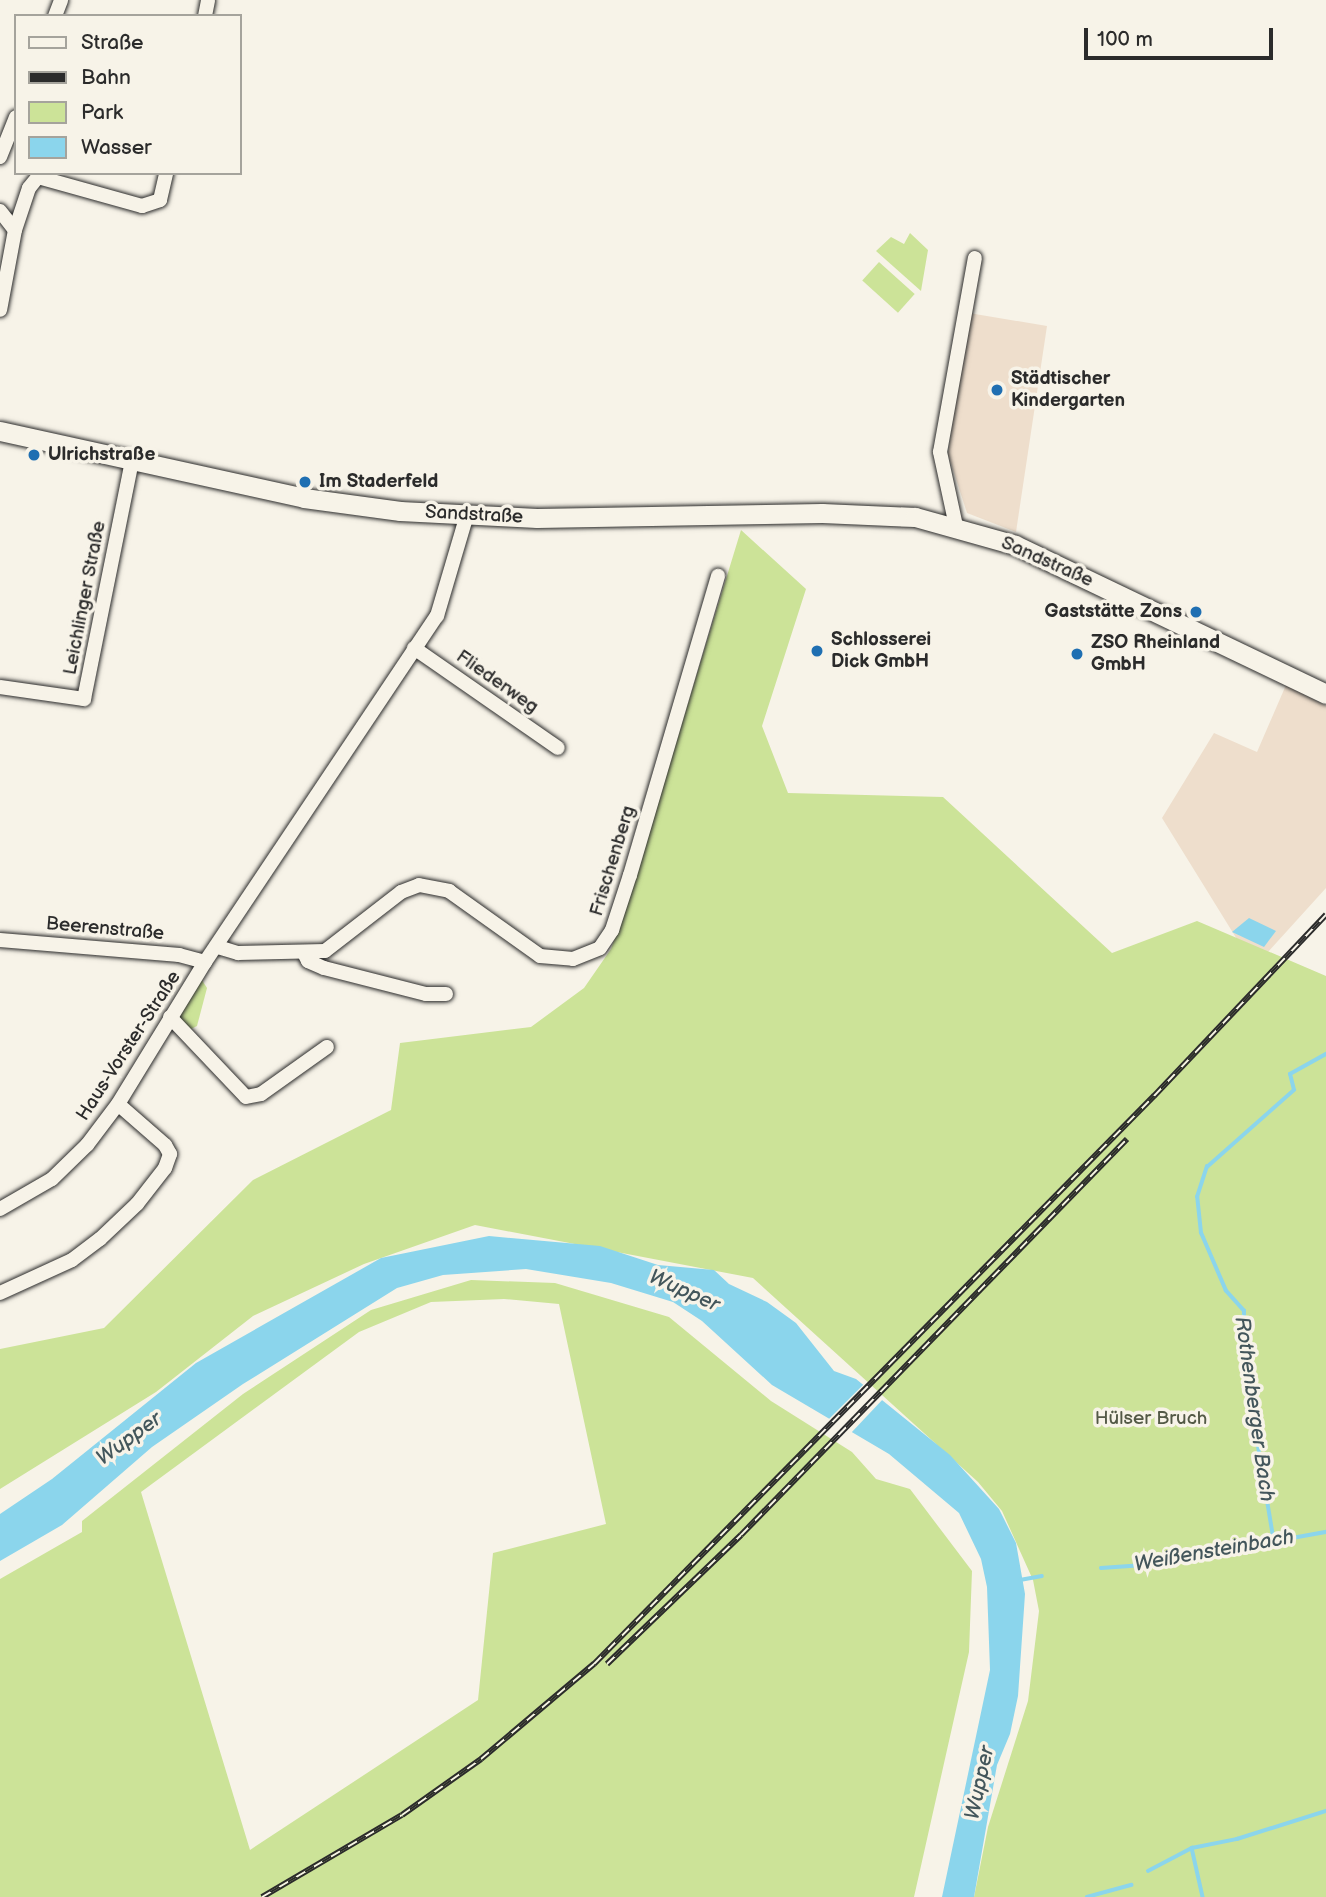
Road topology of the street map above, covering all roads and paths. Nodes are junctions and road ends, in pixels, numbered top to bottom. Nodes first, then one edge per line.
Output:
1 (14, 122) edge
2 (0, 157) edge
3 (166, 175) edge
4 (0, 211) edge
5 (15, 230) junction
6 (975, 258) dead end
7 (0, 310) edge
8 (0, 431) edge
9 (132, 462) junction
10 (467, 515) junction
11 (956, 526) junction
12 (718, 576) dead end
13 (414, 648) junction
14 (0, 687) edge
15 (1326, 694) edge
16 (558, 747) dead end
17 (0, 940) edge
18 (218, 947) junction
19 (304, 953) junction
20 (205, 962) junction
21 (446, 994) dead end
22 (170, 1017) junction
23 (327, 1047) dead end
24 (118, 1104) junction
25 (0, 1209) edge
26 (0, 1293) edge

1 - 2 street
3 - 5 street
4 - 5 street
5 - 7 street
6 - 11 street
8 - 9 street, Sandstraße
9 - 10 street, Sandstraße
9 - 14 street, Leichlinger Straße
10 - 11 street, Sandstraße
10 - 13 street
11 - 15 street, Sandstraße
12 - 19 street, Frischenberg
13 - 16 street, Fliederweg
13 - 18 street
17 - 20 street, Beerenstraße
18 - 19 street, Frischenberg
18 - 20 street, Haus-Vorster-Straße
19 - 21 street
20 - 22 street, Haus-Vorster-Straße
22 - 23 street
22 - 24 street, Haus-Vorster-Straße
24 - 25 street, Haus-Vorster-Straße
24 - 26 street

